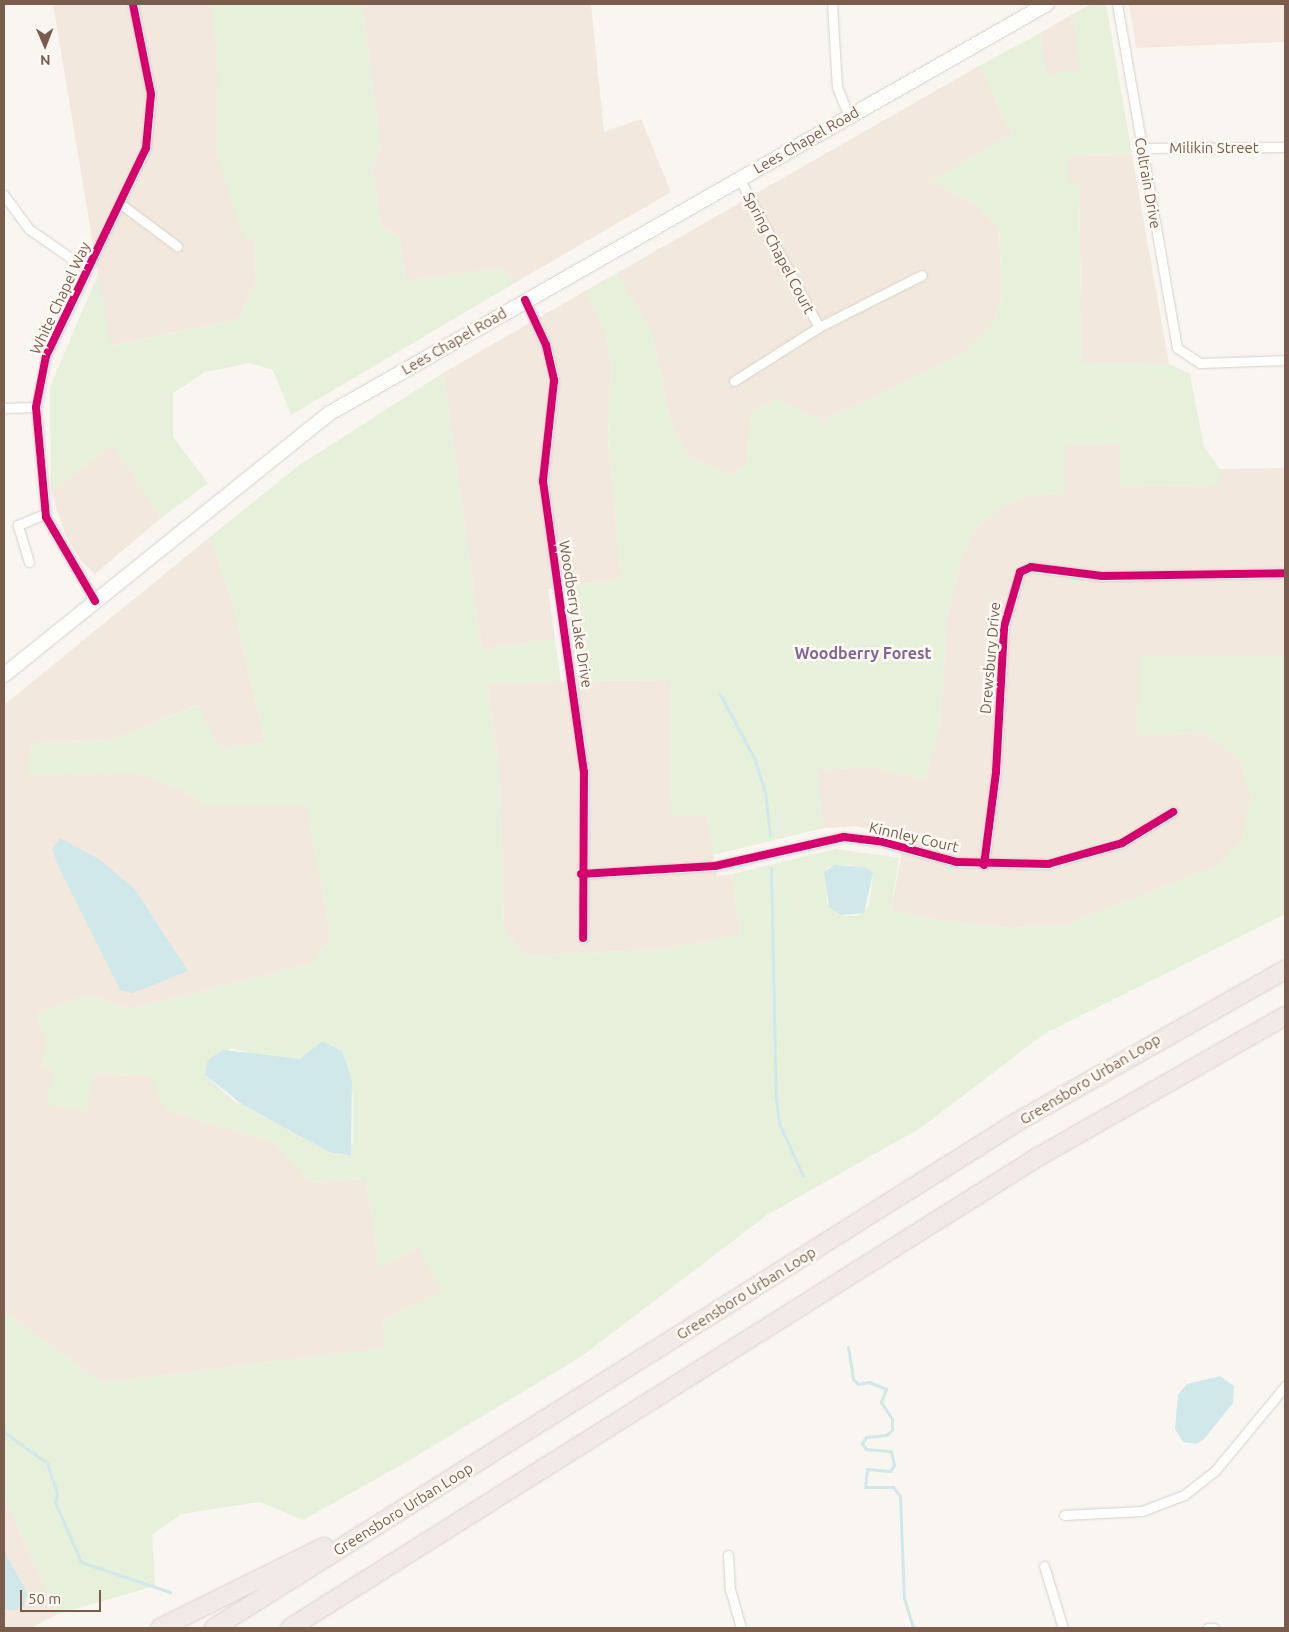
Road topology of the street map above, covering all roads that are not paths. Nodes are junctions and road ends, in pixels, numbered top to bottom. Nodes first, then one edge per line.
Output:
1 (832, 4) edge
2 (1047, 4) edge
3 (1117, 4) edge
4 (133, 5) dead end
5 (849, 116) junction
6 (1142, 148) junction
7 (1285, 148) edge
8 (739, 178) junction
9 (4, 195) edge
10 (122, 205) junction
11 (177, 246) dead end
12 (88, 270) junction
13 (922, 275) dead end
14 (525, 300) junction
15 (819, 327) junction
16 (1285, 360) edge
17 (734, 382) dead end
18 (36, 407) junction
19 (4, 408) edge
20 (46, 513) junction
21 (29, 562) dead end
22 (1285, 573) edge
23 (95, 601) junction
24 (4, 675) edge
25 (1173, 812) dead end
26 (984, 865) junction
27 (581, 874) junction
28 (583, 938) dead end
29 (1285, 970) edge
30 (1285, 1016) edge
31 (1285, 1386) edge
32 (448, 1481) junction
33 (1064, 1515) dead end
34 (728, 1555) dead end
35 (1044, 1566) dead end
36 (160, 1628) edge
37 (214, 1628) edge
38 (290, 1628) edge
39 (741, 1628) edge
40 (1063, 1628) edge
41 (1208, 1628) edge
42 (1214, 1628) edge

1 - 5 street
2 - 5 main road, Lees Chapel Road
3 - 6 street, Coltrain Drive
4 - 10 street, White Chapel Way
5 - 8 main road, Lees Chapel Road
6 - 7 street, Milikin Street
6 - 16 street, Coltrain Drive
8 - 14 main road, Lees Chapel Road
8 - 15 street, Spring Chapel Court
9 - 12 street
10 - 11 street
10 - 12 street, White Chapel Way
12 - 18 street, White Chapel Way
13 - 15 street, Spring Chapel Court
14 - 23 main road, Lees Chapel Road
14 - 27 street, Woodberry Lake Drive
15 - 17 street, Spring Chapel Court
18 - 19 street
18 - 20 street, White Chapel Way
20 - 21 street
20 - 23 street, White Chapel Way
22 - 26 street, Drewsbury Drive
23 - 24 main road, Lees Chapel Road
25 - 26 street, Kinnley Court
26 - 27 street, Kinnley Court
27 - 28 street, Woodberry Lake Drive
29 - 32 highway, Greensboro Urban Loop
30 - 38 highway
31 - 33 street
32 - 36 highway
32 - 37 highway, Greensboro Urban Loop
34 - 39 street
35 - 40 street
41 - 42 street

